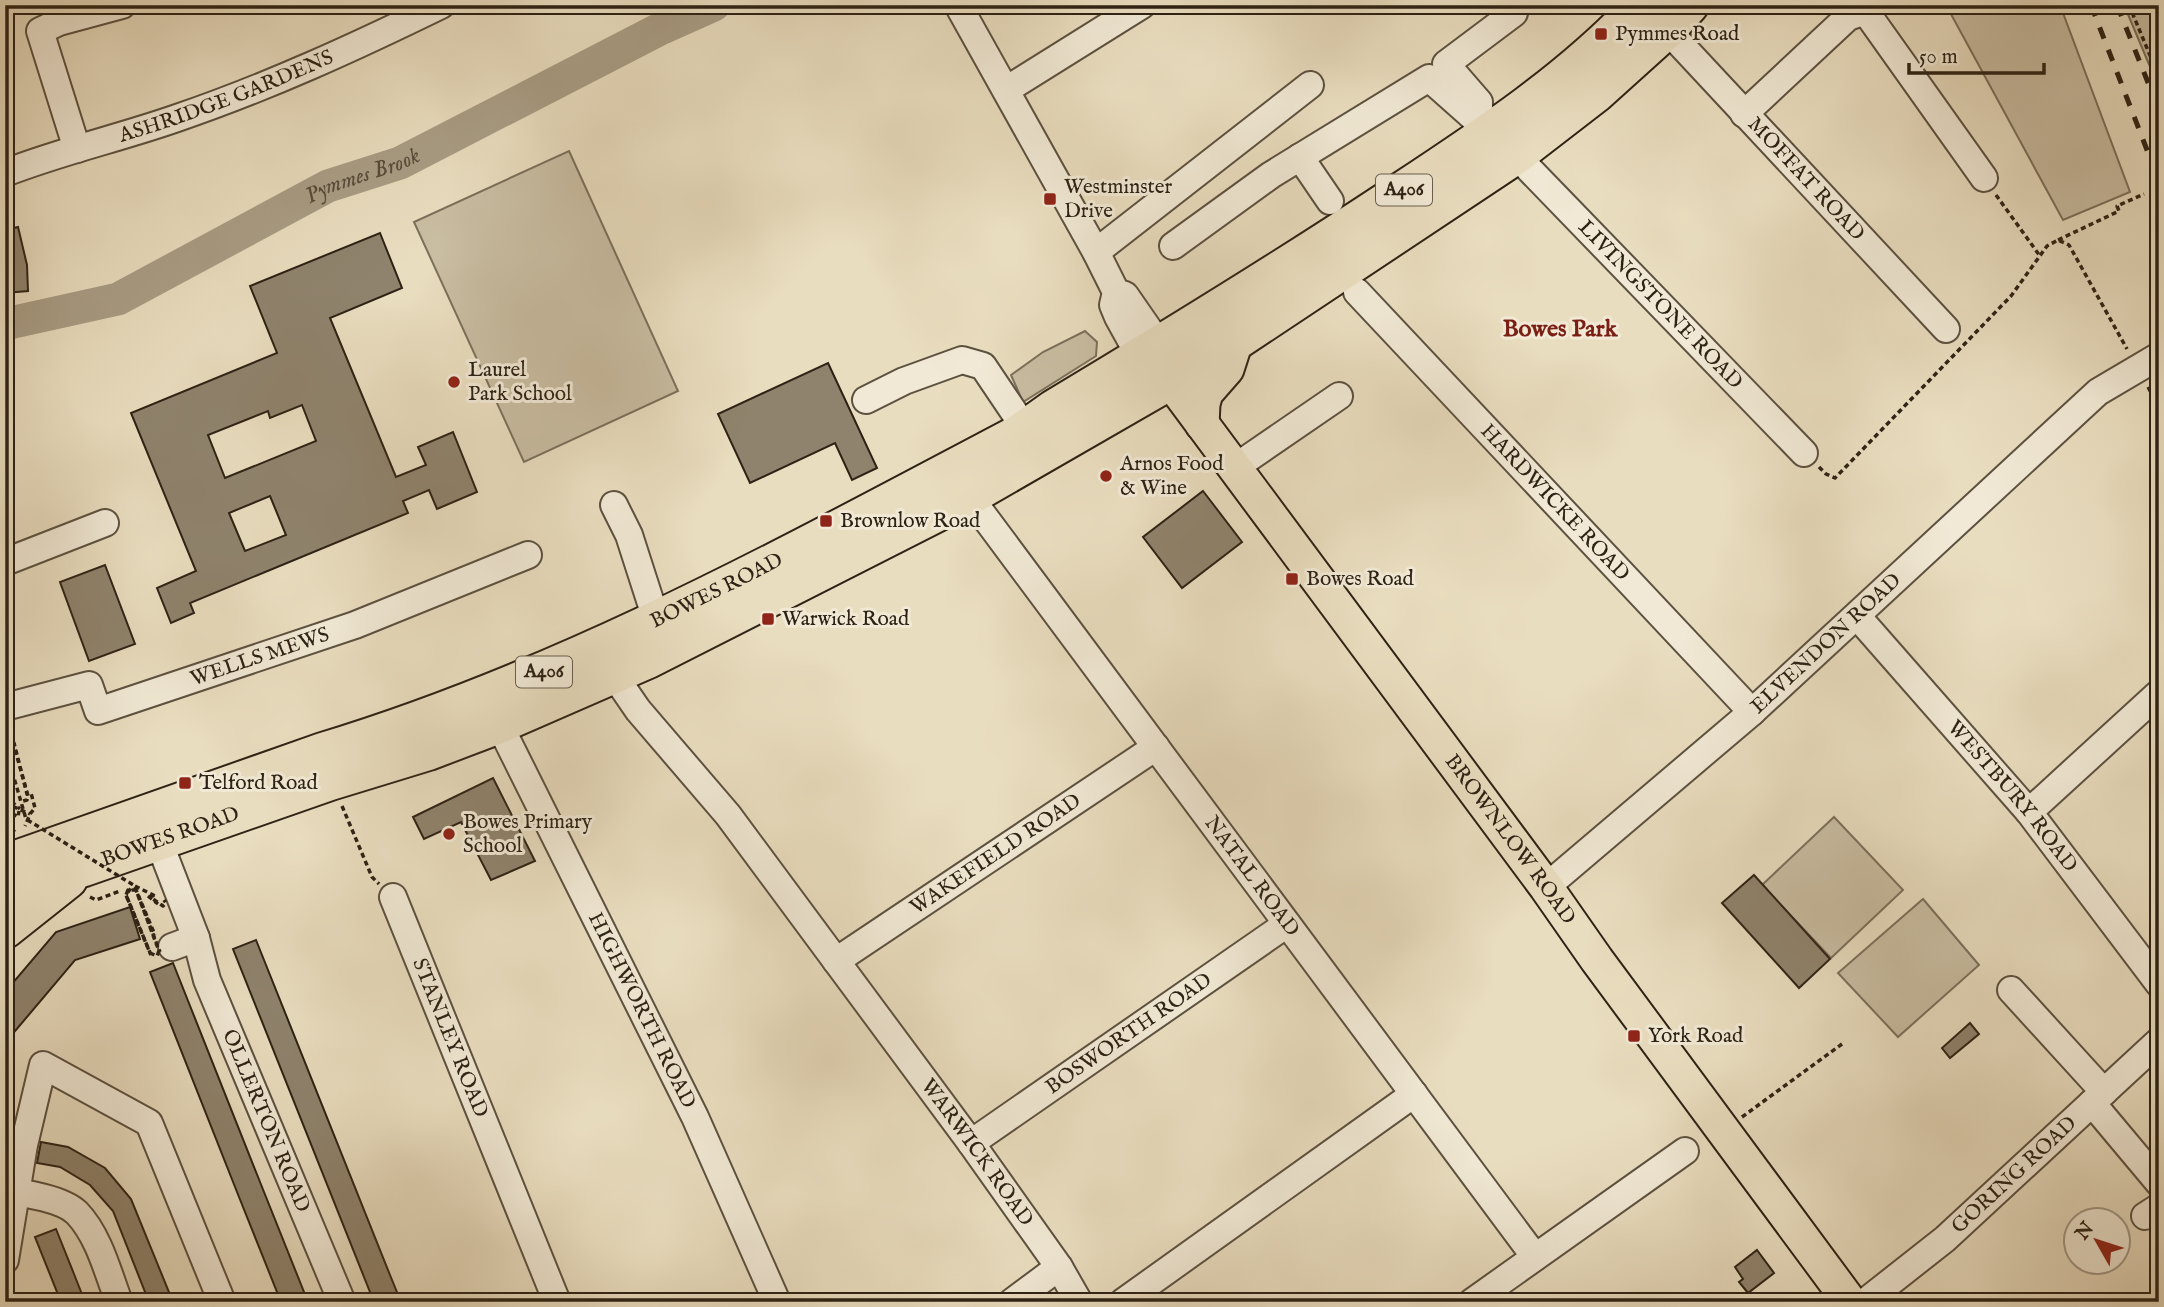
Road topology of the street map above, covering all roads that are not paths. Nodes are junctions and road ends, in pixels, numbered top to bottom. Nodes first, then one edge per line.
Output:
1 (122, 5) edge
2 (441, 5) edge
3 (958, 5) edge
4 (1142, 5) edge
5 (1863, 8) edge
6 (1660, 11) edge
7 (1514, 13) dead end
8 (1310, 85) dead end
9 (1006, 90) junction
10 (1744, 114) junction
11 (1494, 135) junction
12 (77, 149) junction
13 (1300, 157) junction
14 (5, 173) edge
15 (1984, 178) road end
16 (1330, 201) dead end
17 (1173, 246) dead end
18 (1096, 252) junction
19 (1348, 283) junction
20 (1946, 329) dead end
21 (1236, 341) junction
22 (2148, 363) edge
23 (1159, 366) junction
24 (1339, 396) dead end
25 (866, 400) dead end
26 (1202, 424) junction
27 (1019, 434) junction
28 (1804, 453) road end
29 (1234, 468) junction
30 (969, 496) junction
31 (614, 505) dead end
32 (104, 523) dead end
33 (528, 555) dead end
34 (5, 562) edge
35 (1857, 616) junction
36 (657, 622) junction
37 (604, 662) junction
38 (2159, 693) edge
39 (5, 707) edge
40 (1752, 712) junction
41 (499, 723) junction
42 (1156, 747) junction
43 (2029, 812) junction
44 (21, 831) edge
45 (159, 842) junction
46 (87, 882) junction
47 (5, 886) edge
48 (1546, 887) junction
49 (393, 897) road end
50 (1287, 924) junction
51 (5, 929) edge
52 (836, 961) junction
53 (2159, 984) edge
54 (2011, 990) dead end
55 (2159, 1041) edge
56 (1414, 1094) junction
57 (2098, 1097) junction
58 (971, 1143) junction
59 (1685, 1151) dead end
60 (2159, 1183) edge
61 (11, 1192) edge
62 (1535, 1257) junction
63 (5, 1260) edge
64 (1059, 1267) junction
65 (119, 1302) edge
66 (222, 1302) edge
67 (342, 1302) edge
68 (557, 1302) edge
69 (778, 1302) edge
70 (1012, 1302) edge
71 (1079, 1302) edge
72 (1123, 1302) edge
73 (1472, 1302) edge
74 (1850, 1302) edge
75 (1865, 1302) edge

1 - 12 street
2 - 12 street, ASHRIDGE GARDENS
3 - 9 street
4 - 9 street
5 - 10 street
5 - 15 street
6 - 10 street, MOFFAT ROAD
6 - 11 highway, BOWES ROAD / A406
7 - 11 street
8 - 18 street
9 - 18 street
10 - 20 street, MOFFAT ROAD
11 - 13 street, LIVINGSTONE ROAD
11 - 19 highway, BOWES ROAD / A406
11 - 23 highway, BOWES ROAD / A406
11 - 28 street, LIVINGSTONE ROAD
12 - 14 street, ASHRIDGE GARDENS
13 - 16 street
13 - 17 street
18 - 23 street
19 - 21 highway, A406
19 - 40 street, HARDWICKE ROAD
21 - 23 highway, A406
21 - 26 main road
22 - 35 street, ELVENDON ROAD
23 - 26 main road, BROWNLOW ROAD
23 - 27 highway, BOWES ROAD / A406
23 - 30 highway, BOWES ROAD / A406
24 - 29 street
25 - 27 street
26 - 29 main road, BROWNLOW ROAD
27 - 36 highway, BOWES ROAD / A406
29 - 48 main road, BROWNLOW ROAD
30 - 37 highway, BOWES ROAD / A406
30 - 42 street, NATAL ROAD
31 - 36 street
32 - 34 street
33 - 39 street, WELLS MEWS
35 - 40 street, ELVENDON ROAD
35 - 43 street, WESTBURY ROAD
36 - 37 highway, BOWES ROAD / A406
37 - 41 highway, BOWES ROAD / A406
37 - 44 highway, BOWES ROAD / A406
37 - 52 street, WARWICK ROAD
38 - 43 street
40 - 48 street, ELVENDON ROAD
41 - 45 highway, BOWES ROAD / A406
41 - 69 street, HIGHWORTH ROAD
42 - 50 street, NATAL ROAD
42 - 52 street, WAKEFIELD ROAD
43 - 53 street, WESTBURY ROAD
45 - 46 highway, BOWES ROAD / A406
45 - 67 street, OLLERTON ROAD
46 - 47 highway, BOWES ROAD
46 - 51 highway, BOWES ROAD / A406
48 - 74 main road, BROWNLOW ROAD
49 - 68 street, STANLEY ROAD
50 - 56 street, NATAL ROAD
50 - 58 street, BOSWORTH ROAD
52 - 58 street, WARWICK ROAD
54 - 57 street
55 - 57 street, GORING ROAD
56 - 62 street, NATAL ROAD
56 - 72 street
57 - 60 street
57 - 75 street, GORING ROAD
58 - 64 street, WARWICK ROAD
59 - 62 street
61 - 63 street
61 - 65 street
61 - 66 street
62 - 73 street
64 - 70 street
64 - 71 street, WARWICK ROAD

